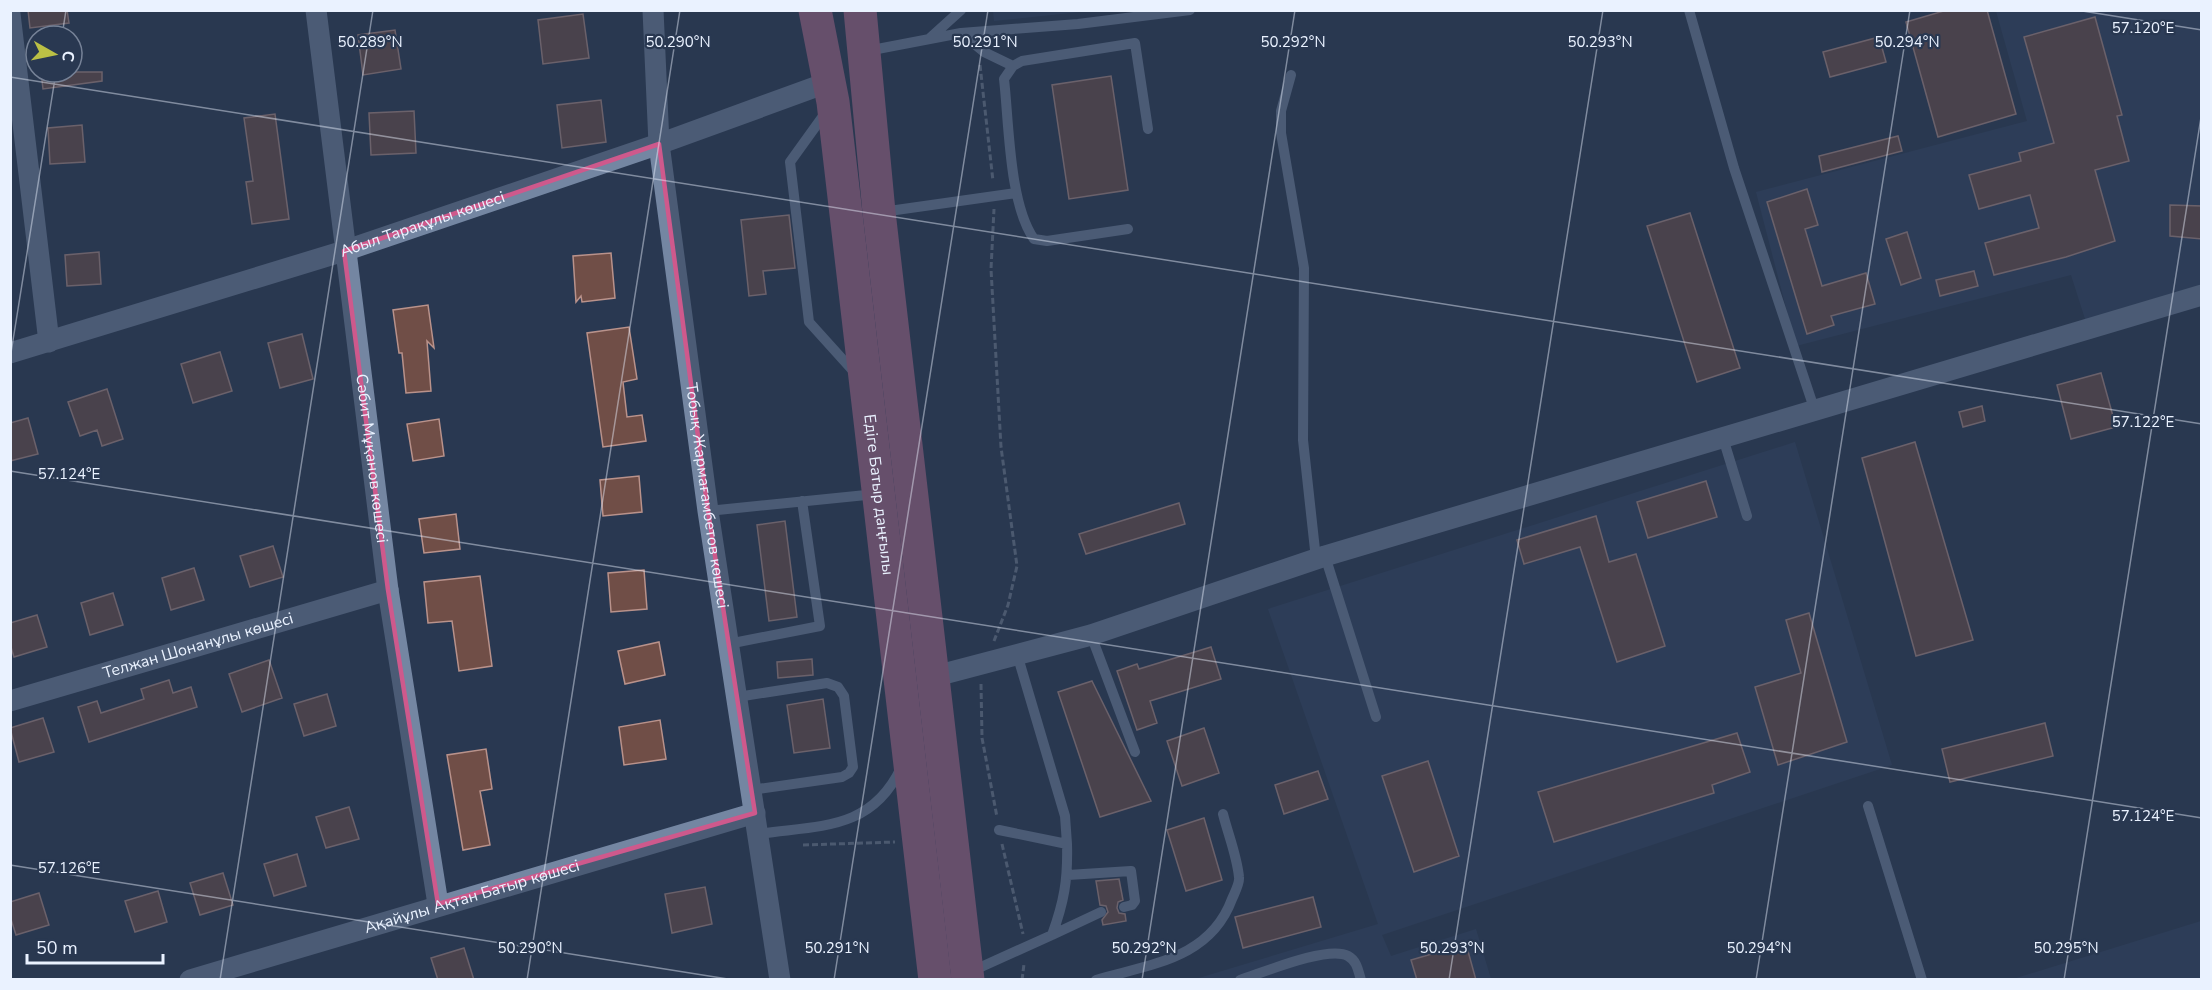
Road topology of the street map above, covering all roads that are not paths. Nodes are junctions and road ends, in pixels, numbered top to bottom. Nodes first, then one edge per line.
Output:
1 (316, 10) edge
2 (653, 10) edge
3 (815, 10) edge
4 (860, 10) edge
5 (961, 10) edge
6 (1190, 10) edge
7 (1689, 10) edge
8 (10, 14) edge
9 (961, 33) junction
10 (928, 40) junction
11 (863, 51) junction
12 (1013, 66) junction
13 (1291, 75) dead end
14 (831, 92) junction
15 (1148, 129) dead end
16 (659, 144) junction
17 (1016, 193) junction
18 (879, 212) junction
19 (1128, 229) dead end
20 (344, 251) junction
21 (2202, 295) edge
22 (49, 342) junction
23 (10, 353) edge
24 (867, 386) junction
25 (1815, 411) junction
26 (1723, 438) junction
27 (879, 494) junction
28 (802, 501) junction
29 (708, 511) junction
30 (1747, 516) dead end
31 (1321, 558) junction
32 (388, 590) junction
33 (1091, 634) junction
34 (728, 644) junction
35 (1017, 654) junction
36 (932, 676) junction
37 (737, 697) junction
38 (10, 701) edge
39 (1376, 717) dead end
40 (909, 751) junction
41 (1135, 752) dead end
42 (751, 790) junction
43 (1868, 806) dead end
44 (755, 813) junction
45 (1223, 814) dead end
46 (999, 830) road end
47 (759, 840) junction
48 (1067, 844) junction
49 (1068, 875) junction
50 (438, 904) junction
51 (1124, 907) dead end
52 (1101, 912) dead end
53 (1052, 935) junction
54 (968, 977) edge
55 (190, 980) edge
56 (780, 980) edge
57 (935, 980) edge
58 (1096, 980) edge
59 (1240, 980) edge
60 (1361, 980) edge
61 (1922, 980) edge

1 - 20 street, Сәбит Мұқанов көшесі
2 - 16 street, Тобық Жармағамбетов көшесі
3 - 14 main road, Едіге Батыр даңғылы
4 - 11 main road, Едіге Батыр даңғылы
5 - 10 lane
6 - 9 lane
7 - 25 lane
8 - 22 street
9 - 10 lane
9 - 12 lane
10 - 11 lane
11 - 18 main road, Едіге Батыр даңғылы
12 - 15 lane
12 - 17 lane
13 - 31 lane
14 - 16 street, Абыл Тарақұлы көшесі
14 - 24 main road, Едіге Батыр даңғылы
14 - 24 lane
16 - 20 street, Абыл Тарақұлы көшесі
16 - 29 street, Тобық Жармағамбетов көшесі
17 - 18 lane
17 - 19 lane
18 - 36 main road, Едіге Батыр даңғылы
20 - 22 street, Абыл Тарақұлы көшесі
20 - 32 street, Сәбит Мұқанов көшесі
21 - 25 street
22 - 23 street, Абыл Тарақұлы көшесі
24 - 27 main road, Едіге Батыр даңғылы
25 - 26 street
26 - 30 lane
26 - 31 street
27 - 28 lane
27 - 40 main road, Едіге Батыр даңғылы
28 - 29 lane
28 - 34 lane
29 - 34 street, Тобық Жармағамбетов көшесі
31 - 33 street
31 - 39 lane
32 - 38 street, Телжан Шонанұлы көшесі
32 - 50 street, Сәбит Мұқанов көшесі
33 - 35 street
33 - 41 lane
34 - 37 street, Тобық Жармағамбетов көшесі
35 - 36 street
35 - 48 lane
36 - 54 main road, Едіге Батыр даңғылы
37 - 42 street, Тобық Жармағамбетов көшесі
37 - 42 lane
40 - 47 lane
40 - 57 main road, Едіге Батыр даңғылы
42 - 44 street, Тобық Жармағамбетов көшесі
43 - 61 lane
44 - 47 street, Тобық Жармағамбетов көшесі
44 - 50 street, Ақайұлы Ақтан Батыр көшесі
45 - 58 lane
46 - 48 lane
47 - 56 street, Тобық Жармағамбетов көшесі
48 - 49 lane
49 - 51 lane
49 - 53 lane
50 - 55 street, Ақайұлы Ақтан Батыр көшесі
52 - 53 lane
53 - 54 lane
59 - 60 lane

